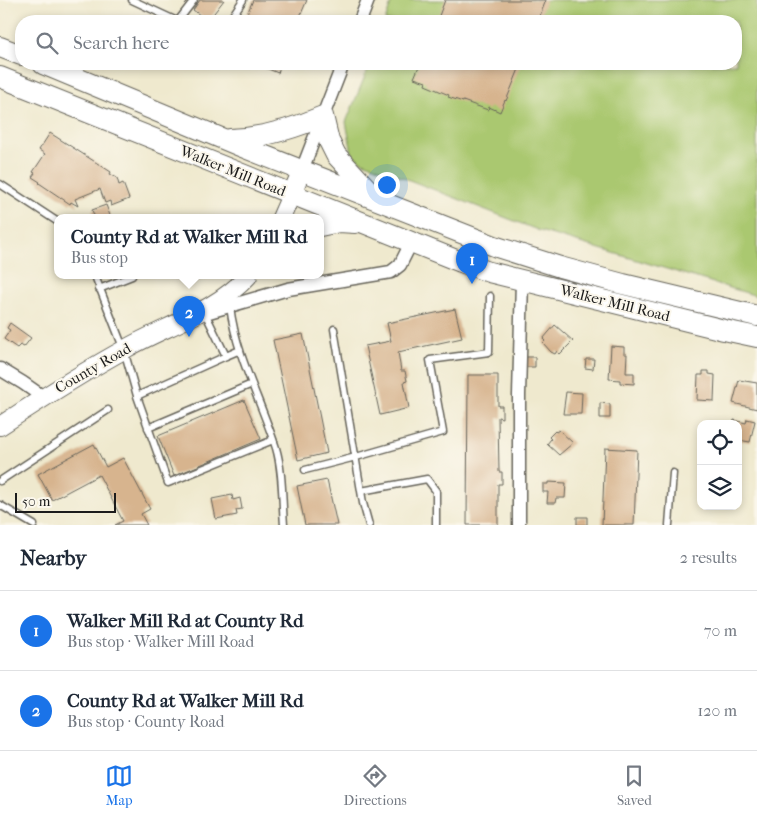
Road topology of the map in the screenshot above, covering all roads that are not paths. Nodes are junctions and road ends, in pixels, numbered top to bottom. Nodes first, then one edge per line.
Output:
1 (132, 0) edge
2 (194, 0) edge
3 (243, 0) edge
4 (368, 0) edge
5 (147, 3) edge
6 (168, 15) edge
7 (183, 15) edge
8 (233, 15) edge
9 (362, 15) edge
10 (56, 70) edge
11 (341, 70) edge
12 (0, 76) edge
13 (323, 116) junction
14 (223, 139) junction
15 (302, 170) junction
16 (0, 184) edge
17 (292, 195) junction
18 (380, 201) junction
19 (283, 214) edge
20 (54, 219) edge
21 (363, 224) junction
22 (324, 225) edge
23 (411, 243) junction
24 (96, 279) edge
25 (124, 279) edge
26 (245, 279) edge
27 (522, 280) junction
28 (99, 289) junction
29 (490, 296) dead end
30 (230, 306) junction
31 (198, 315) junction
32 (757, 316) edge
33 (334, 329) dead end
34 (757, 337) edge
35 (124, 350) junction
36 (240, 350) junction
37 (226, 356) junction
38 (0, 369) edge
39 (252, 384) junction
40 (137, 396) junction
41 (43, 398) junction
42 (108, 410) dead end
43 (0, 426) edge
44 (148, 428) junction
45 (273, 440) junction
46 (356, 457) junction
47 (305, 470) dead end
48 (673, 473) dead end
49 (0, 481) edge
50 (361, 491) junction
51 (0, 506) edge
52 (34, 525) edge
53 (284, 525) edge
54 (369, 525) edge
55 (436, 525) edge
56 (519, 525) edge
57 (669, 525) edge

1 - 5 lane
2 - 7 lane
3 - 8 lane
4 - 9 street
5 - 6 lane
10 - 14 main road, Walker Mill Road
11 - 13 street
12 - 17 main road, Walker Mill Road
13 - 14 main road
13 - 15 street
13 - 18 main road
14 - 15 main road, Walker Mill Road
15 - 17 street
15 - 18 main road, Walker Mill Road
16 - 20 lane
17 - 19 street
17 - 21 main road, Walker Mill Road
18 - 32 main road, Walker Mill Road
21 - 22 main road
21 - 23 main road, Walker Mill Road
23 - 27 main road, Walker Mill Road
23 - 30 street, County Road
24 - 28 lane
25 - 28 lane
26 - 31 street, County Road
27 - 34 main road, Walker Mill Road
27 - 56 street
28 - 35 lane
29 - 46 lane
30 - 31 street, County Road
30 - 36 lane
31 - 35 street, County Road
31 - 37 lane
33 - 46 lane
35 - 40 lane
35 - 41 street, County Road
36 - 37 lane
36 - 39 lane
37 - 40 lane
38 - 41 street
39 - 44 lane
39 - 45 lane
40 - 44 lane
41 - 43 street, County Road
42 - 49 lane
44 - 45 lane
45 - 53 lane
46 - 47 lane
46 - 50 lane
48 - 57 lane
50 - 54 lane
50 - 55 lane
51 - 52 lane

